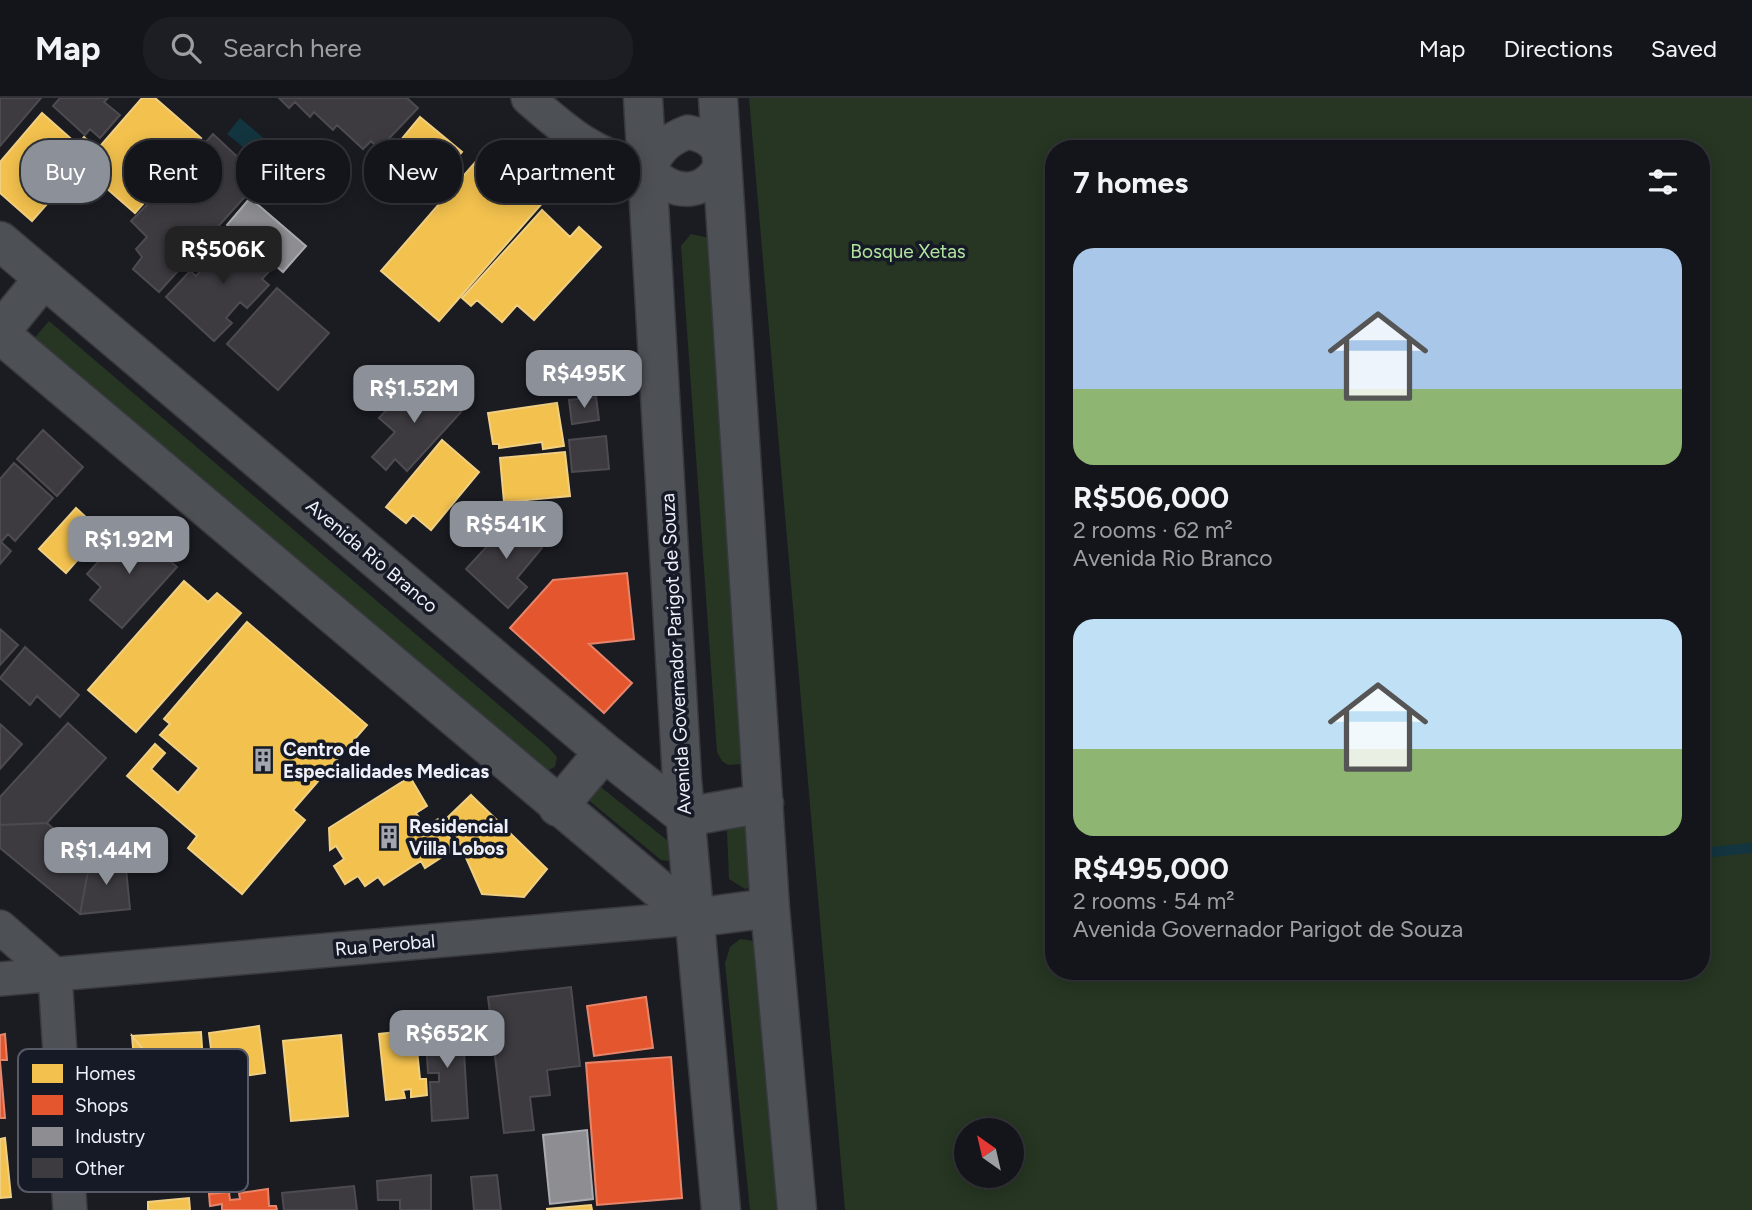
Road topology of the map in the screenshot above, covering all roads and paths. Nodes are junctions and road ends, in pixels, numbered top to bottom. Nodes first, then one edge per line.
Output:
1 (527, 98) edge
2 (643, 98) edge
3 (718, 98) edge
4 (724, 160) junction
5 (649, 170) junction
6 (0, 241) edge
7 (44, 278) junction
8 (0, 333) edge
9 (604, 752) junction
10 (764, 803) junction
11 (558, 807) junction
12 (686, 817) junction
13 (769, 908) junction
14 (693, 918) junction
15 (0, 928) edge
16 (55, 975) junction
17 (0, 979) edge
18 (60, 1049) edge
19 (69, 1192) edge
20 (70, 1210) edge
21 (720, 1210) edge
22 (797, 1210) edge

1 - 5 street
2 - 5 street, Avenida Governador Parigot de Souza
3 - 4 street
4 - 5 street
4 - 5 street
4 - 10 street
5 - 12 street, Avenida Governador Parigot de Souza
6 - 7 street, Avenida Rio Branco
7 - 8 street
7 - 9 street, Avenida Rio Branco
8 - 11 street
9 - 11 street
9 - 12 street, Avenida Rio Branco
10 - 12 street
10 - 13 street
11 - 14 street
12 - 14 street, Avenida Governador Parigot de Souza
13 - 14 street, Rua Perobal
13 - 22 street
14 - 16 street, Rua Perobal
14 - 21 street, Avenida Governador Parigot de Souza
15 - 16 street
16 - 17 street, Rua Perobal
16 - 18 street
19 - 20 street

